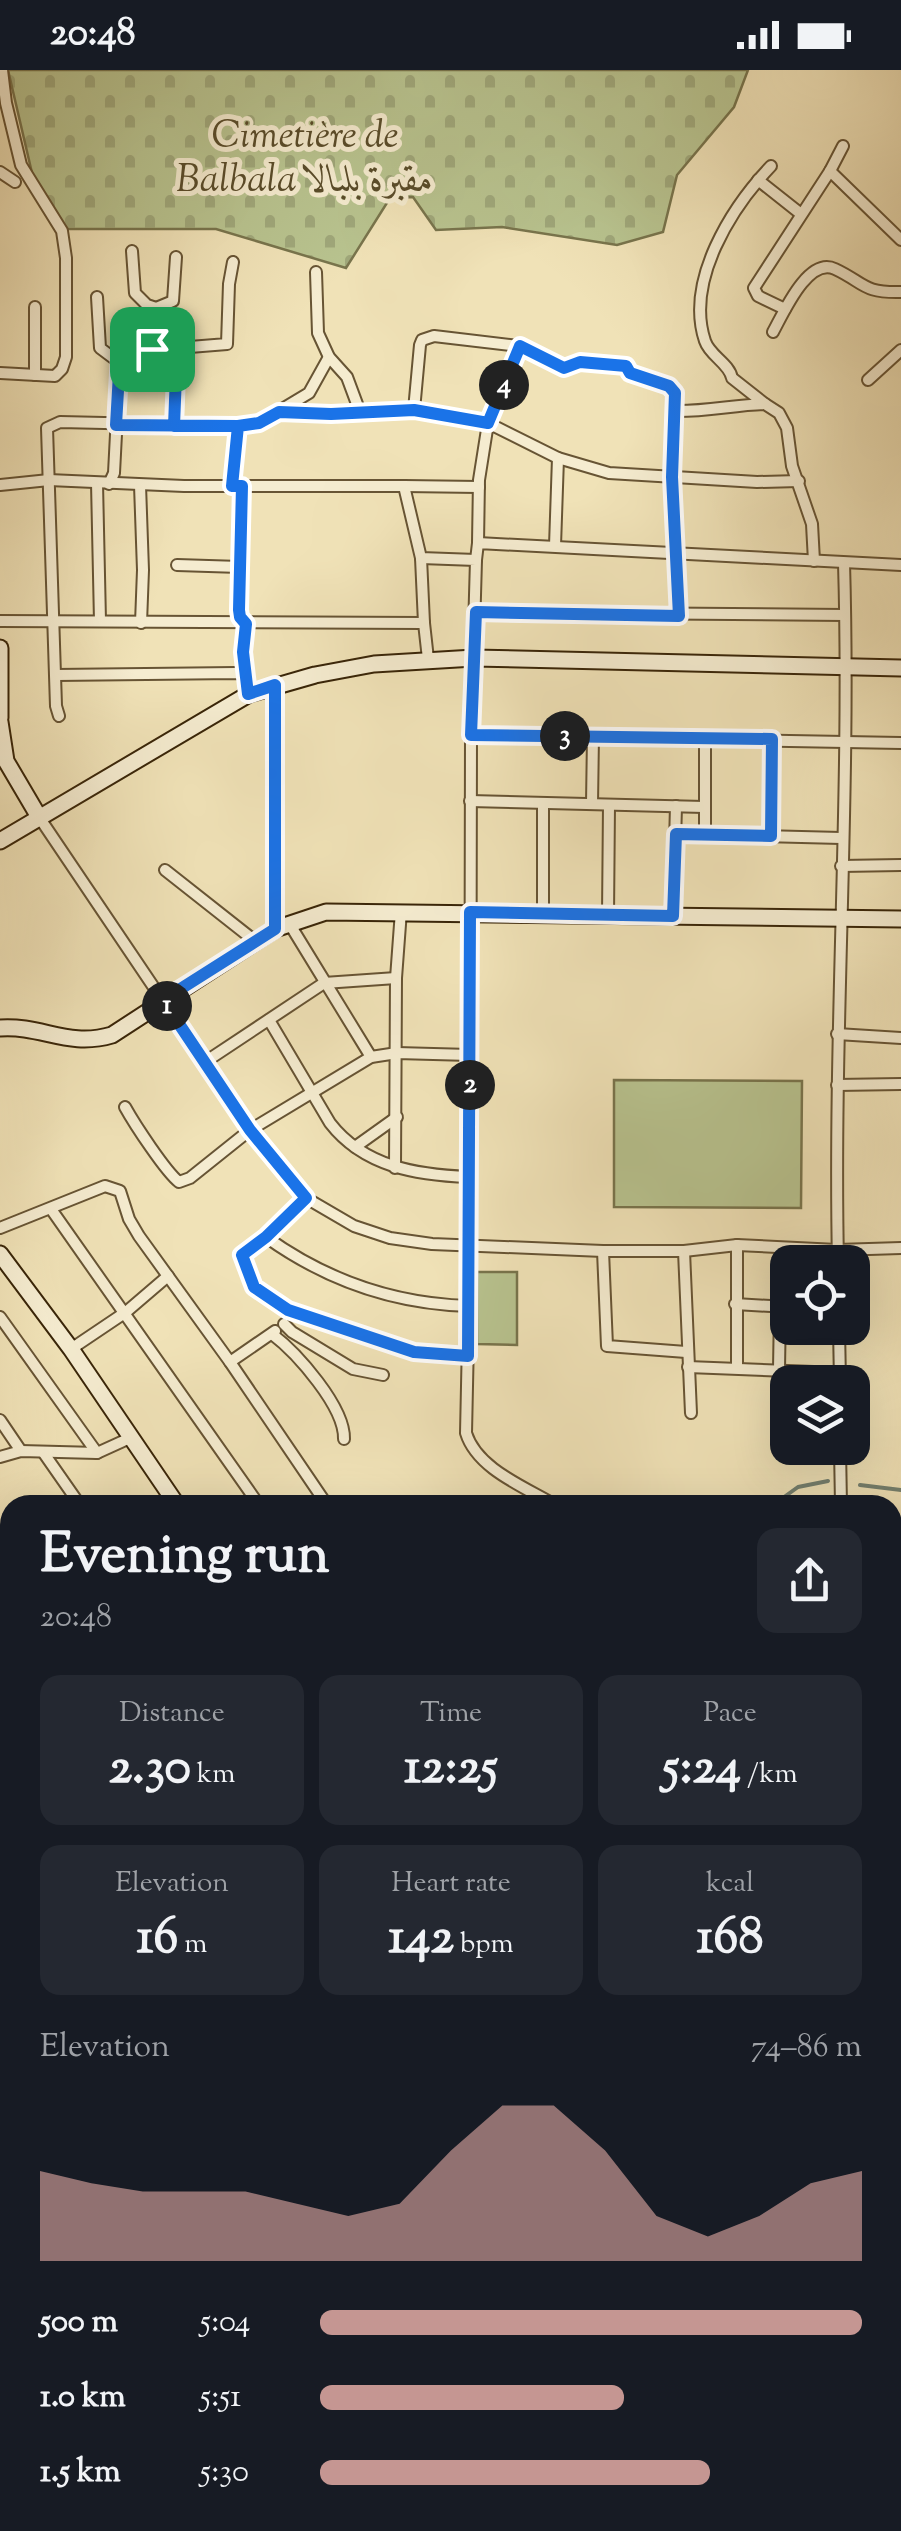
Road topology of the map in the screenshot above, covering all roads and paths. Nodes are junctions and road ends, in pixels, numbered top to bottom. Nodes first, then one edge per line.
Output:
1 (2, 70) edge
2 (843, 146) dead end
3 (771, 166) dead end
4 (830, 171) junction
5 (0, 172) edge
6 (758, 180) junction
7 (15, 182) dead end
8 (802, 214) junction
9 (901, 240) edge
10 (132, 251) dead end
11 (176, 257) dead end
12 (233, 262) dead end
13 (316, 272) dead end
14 (901, 292) edge
15 (97, 297) dead end
16 (35, 307) dead end
17 (156, 308) junction
18 (785, 310) junction
19 (773, 332) dead end
20 (520, 346) junction
21 (152, 349) junction
22 (177, 349) junction
23 (901, 350) edge
24 (329, 357) junction
25 (120, 363) junction
26 (0, 373) edge
27 (36, 376) junction
28 (868, 380) dead end
29 (765, 404) junction
30 (414, 410) junction
31 (674, 411) junction
32 (279, 412) junction
33 (360, 412) junction
34 (488, 423) junction
35 (116, 425) junction
36 (174, 426) junction
37 (238, 426) junction
38 (558, 458) junction
39 (672, 477) junction
40 (49, 480) junction
41 (799, 481) junction
42 (103, 484) junction
43 (140, 484) junction
44 (0, 485) edge
45 (238, 486) junction
46 (404, 486) junction
47 (479, 487) junction
48 (478, 543) junction
49 (555, 546) junction
50 (675, 553) junction
51 (421, 558) junction
52 (476, 560) junction
53 (814, 561) junction
54 (844, 563) junction
55 (177, 565) dead end
56 (901, 565) edge
57 (240, 567) junction
58 (476, 612) junction
59 (846, 615) junction
60 (679, 616) junction
61 (0, 620) edge
62 (54, 620) junction
63 (100, 622) junction
64 (141, 622) junction
65 (424, 622) junction
66 (246, 624) junction
67 (0, 648) edge
68 (474, 658) junction
69 (428, 659) junction
70 (846, 666) junction
71 (901, 668) edge
72 (56, 674) junction
73 (245, 674) junction
74 (1, 675) edge
75 (275, 685) junction
76 (248, 694) junction
77 (59, 716) dead end
78 (0, 720) edge
79 (471, 735) junction
80 (594, 736) junction
81 (705, 738) junction
82 (772, 739) junction
83 (844, 740) junction
84 (901, 743) edge
85 (470, 801) junction
86 (543, 803) junction
87 (592, 804) junction
88 (608, 804) junction
89 (676, 806) junction
90 (704, 807) junction
91 (39, 817) junction
92 (676, 834) junction
93 (704, 835) junction
94 (771, 836) junction
95 (841, 838) junction
96 (0, 841) edge
97 (901, 865) edge
98 (841, 866) junction
99 (165, 870) dead end
100 (400, 910) junction
101 (470, 912) junction
102 (543, 914) junction
103 (608, 914) junction
104 (673, 916) junction
105 (841, 918) junction
106 (901, 918) edge
107 (282, 926) junction
108 (255, 941) junction
109 (396, 978) junction
110 (324, 983) junction
111 (163, 1000) junction
112 (269, 1020) junction
113 (0, 1028) edge
114 (838, 1034) junction
115 (901, 1038) edge
116 (397, 1054) junction
117 (470, 1055) junction
118 (372, 1057) junction
119 (205, 1062) junction
120 (901, 1084) edge
121 (836, 1085) junction
122 (313, 1092) junction
123 (125, 1108) dead end
124 (396, 1118) junction
125 (250, 1130) junction
126 (355, 1147) junction
127 (395, 1168) junction
128 (470, 1177) junction
129 (306, 1198) junction
130 (52, 1209) junction
131 (0, 1228) edge
132 (266, 1237) junction
133 (470, 1245) junction
134 (737, 1245) junction
135 (838, 1245) edge
136 (770, 1247) edge
137 (901, 1248) edge
138 (870, 1249) edge
139 (603, 1251) junction
140 (684, 1251) junction
141 (0, 1254) edge
142 (168, 1276) junction
143 (734, 1304) junction
144 (468, 1306) junction
145 (770, 1306) edge
146 (288, 1310) junction
147 (126, 1312) junction
148 (0, 1317) edge
149 (284, 1324) junction
150 (272, 1334) junction
151 (71, 1349) junction
152 (686, 1352) junction
153 (468, 1356) junction
154 (230, 1362) junction
155 (688, 1367) junction
156 (737, 1368) junction
157 (770, 1369) edge
158 (383, 1375) dead end
159 (691, 1414) dead end
160 (0, 1420) edge
161 (130, 1438) junction
162 (344, 1439) dead end
163 (21, 1451) junction
164 (42, 1452) junction
165 (96, 1453) junction
166 (0, 1456) edge
167 (840, 1465) edge
168 (73, 1495) edge
169 (170, 1495) edge
170 (252, 1495) edge
171 (320, 1495) edge
172 (539, 1495) edge
173 (841, 1495) edge

1 - 27 street
2 - 4 street
3 - 6 street
4 - 8 street
4 - 9 street
5 - 7 street
6 - 8 street
6 - 29 street
8 - 18 street
10 - 17 street
11 - 17 street
12 - 22 street
13 - 24 street
14 - 18 street
15 - 25 street
16 - 27 street
17 - 21 street
18 - 19 street
20 - 30 street
20 - 31 street
20 - 34 street
21 - 22 street
21 - 25 street
22 - 36 street
23 - 28 street
24 - 32 street
24 - 33 street
25 - 35 street
26 - 27 street
29 - 31 street
29 - 41 street
30 - 33 street
30 - 34 street
31 - 39 street
32 - 33 street
32 - 37 street
34 - 38 street
34 - 47 street
35 - 36 street
35 - 40 street
35 - 42 street
36 - 37 street
37 - 45 street
38 - 39 street
38 - 49 street
39 - 41 street
39 - 50 street
40 - 42 street
40 - 44 street
40 - 62 street
41 - 53 street
42 - 43 street
42 - 63 street
43 - 45 street
43 - 64 street
45 - 46 street
45 - 57 street
46 - 47 street
46 - 51 street
47 - 48 street
48 - 49 street
48 - 52 street
49 - 50 street
50 - 53 street
50 - 60 street
51 - 52 street
51 - 65 street
52 - 58 street
53 - 54 street
54 - 56 street
54 - 59 street
55 - 57 street
57 - 66 street
58 - 60 street
58 - 68 street
59 - 60 street
59 - 70 street
61 - 62 street
62 - 63 street
62 - 72 street
63 - 64 street
64 - 66 street
65 - 66 street
65 - 69 street
66 - 73 street
67 - 74 street
68 - 69 street
68 - 70 street
68 - 79 street
69 - 75 street
70 - 71 street
70 - 83 street
72 - 73 street
72 - 77 street
73 - 76 street
74 - 78 street
75 - 76 street
75 - 107 street
76 - 91 street
78 - 91 street
79 - 80 street
79 - 85 street
80 - 81 street
80 - 87 street
81 - 82 street
81 - 90 street
82 - 83 street
82 - 94 street
83 - 84 street
83 - 95 street
85 - 86 street
85 - 101 street
86 - 87 street
86 - 102 street
87 - 88 street
88 - 89 street
88 - 103 street
89 - 90 street
89 - 92 street
90 - 93 street
91 - 96 street
91 - 111 street
92 - 93 street
92 - 104 street
93 - 94 street
94 - 95 street
95 - 98 street
97 - 98 street
98 - 105 street
99 - 108 street
100 - 101 street
100 - 107 street
100 - 109 street
101 - 102 street
101 - 117 street
102 - 103 street
103 - 104 street
104 - 105 street
105 - 106 street
105 - 114 street
107 - 108 street
107 - 110 street
108 - 111 street
109 - 110 street
109 - 116 street
110 - 112 street
110 - 118 street
111 - 113 street
111 - 119 street
112 - 119 street
112 - 122 street
114 - 115 street
114 - 121 street
116 - 117 street
116 - 118 street
116 - 124 street
117 - 128 street
118 - 122 street
119 - 125 street
120 - 121 street
121 - 135 street
122 - 125 street
122 - 126 street
123 - 125 street
124 - 126 street
124 - 127 street
125 - 129 street
126 - 127 street
127 - 128 street
128 - 133 street
129 - 132 street
129 - 133 street
130 - 131 street
130 - 142 street
130 - 147 street
132 - 144 street
132 - 146 street
133 - 139 street
133 - 144 street
134 - 136 street
134 - 140 street
134 - 143 street
137 - 138 street
139 - 140 street
139 - 152 street
140 - 152 street
141 - 151 street
142 - 147 street
142 - 154 street
143 - 145 street
143 - 156 street
144 - 153 street
146 - 149 street
146 - 153 street
147 - 151 street
147 - 170 street
148 - 165 street
149 - 150 street
149 - 158 street
150 - 154 street
150 - 162 street
151 - 161 street
152 - 155 street
153 - 172 street
154 - 171 street
155 - 156 street
155 - 159 street
156 - 157 street
160 - 163 street
161 - 165 street
161 - 169 street
163 - 164 street
163 - 166 street
164 - 165 street
164 - 168 street
167 - 173 street

